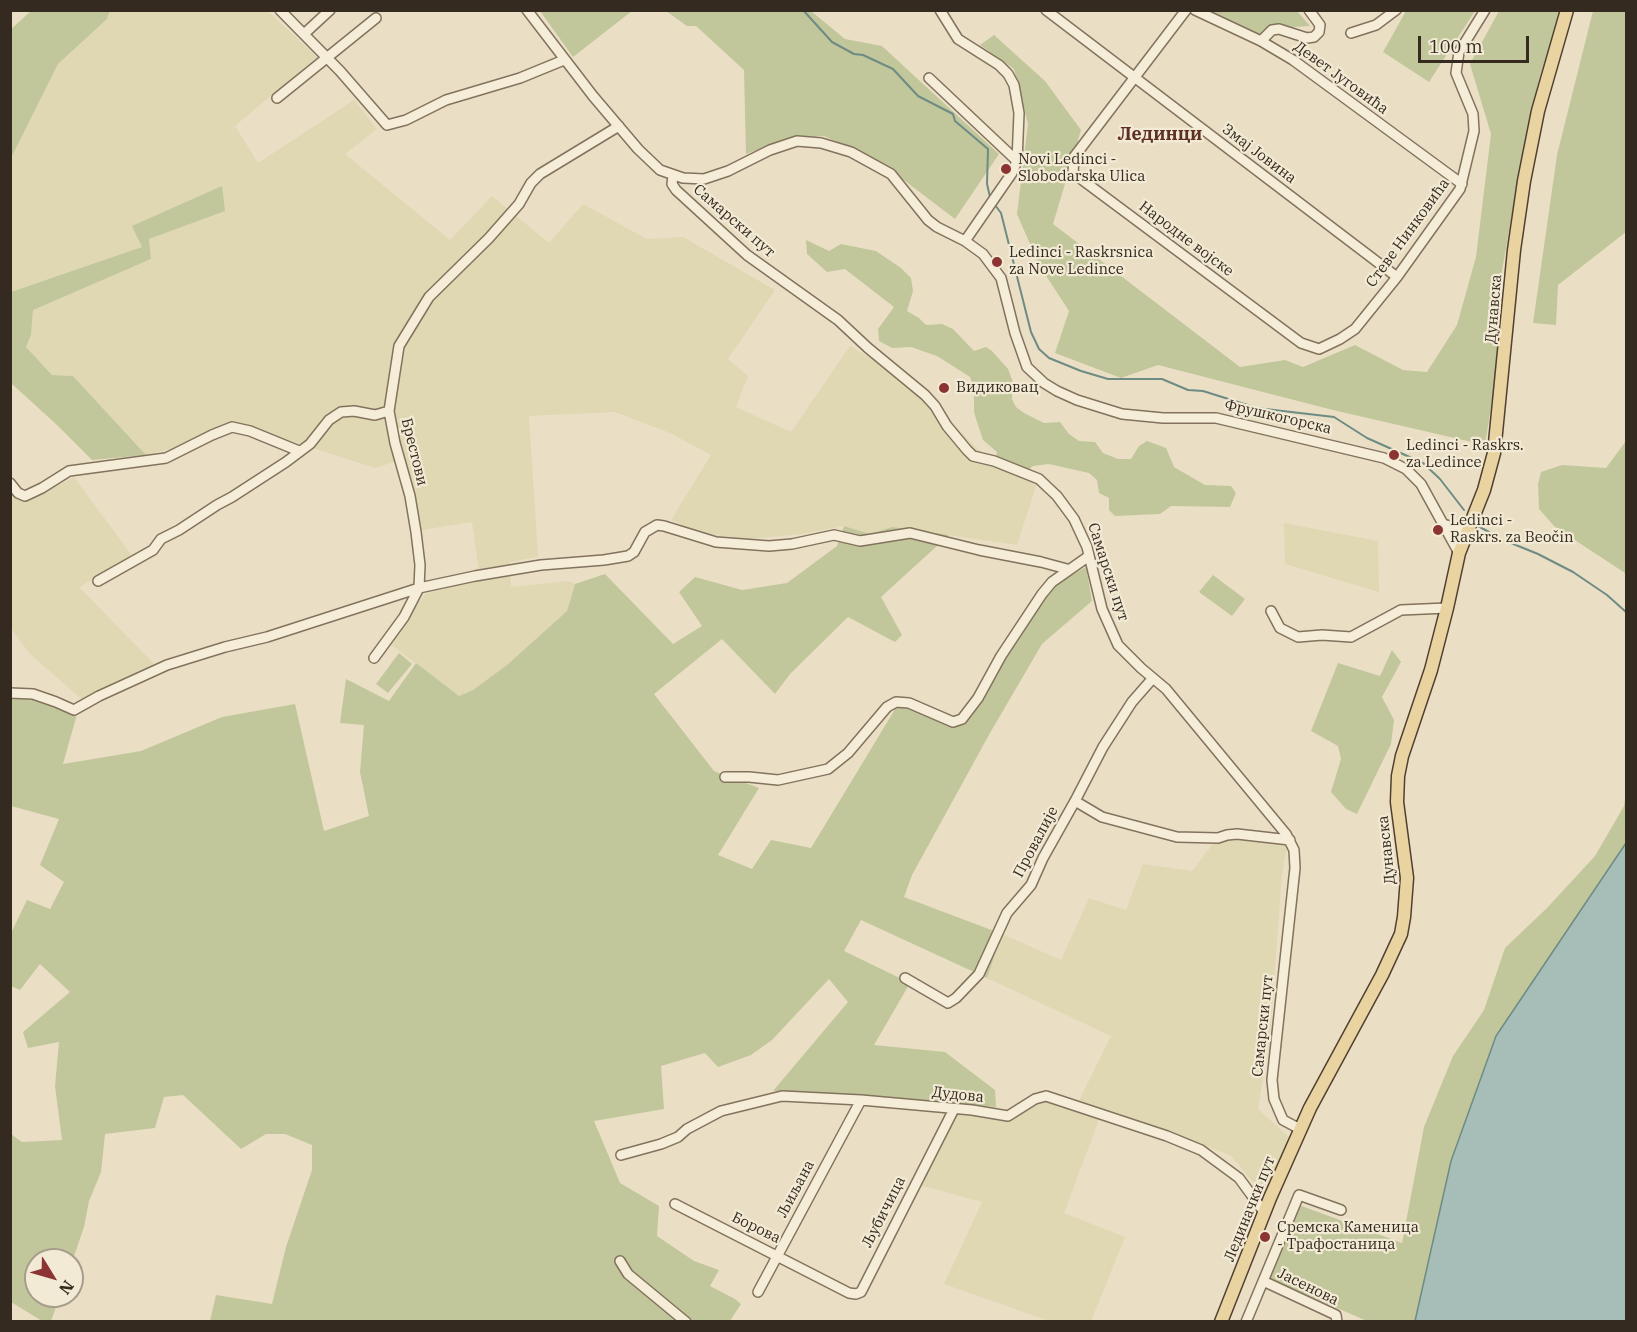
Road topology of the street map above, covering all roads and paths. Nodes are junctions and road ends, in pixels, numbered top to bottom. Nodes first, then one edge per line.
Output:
1 (280, 10) edge
2 (330, 10) edge
3 (527, 10) edge
4 (940, 10) edge
5 (1046, 10) edge
6 (1186, 10) edge
7 (1195, 10) edge
8 (1309, 10) edge
9 (1396, 10) edge
10 (1485, 10) edge
11 (1567, 10) edge
12 (376, 18) dead end
13 (1351, 33) dead end
14 (304, 34) junction
15 (1261, 41) junction
16 (328, 59) junction
17 (564, 60) junction
18 (929, 78) dead end
19 (1135, 78) junction
20 (277, 98) dead end
21 (619, 126) junction
22 (1017, 161) junction
23 (674, 176) junction
24 (1462, 184) junction
25 (965, 241) junction
26 (1397, 277) junction
27 (1319, 349) joint
28 (389, 411) junction
29 (300, 451) junction
30 (10, 483) edge
31 (1443, 524) junction
32 (1467, 531) junction
33 (1459, 553) junction
34 (1089, 556) junction
35 (1067, 570) junction
36 (98, 580) dead end
37 (419, 588) junction
38 (1447, 608) junction
39 (1271, 611) dead end
40 (374, 658) dead end
41 (1153, 678) junction
42 (10, 693) edge
43 (725, 777) dead end
44 (1075, 801) junction
45 (1290, 840) junction
46 (905, 978) dead end
47 (861, 1100) junction
48 (1310, 1108) joint
49 (954, 1109) junction
50 (1300, 1129) junction
51 (621, 1155) dead end
52 (675, 1204) dead end
53 (1341, 1210) dead end
54 (1264, 1212) junction
55 (778, 1256) junction
56 (620, 1261) dead end
57 (823, 1280) joint
58 (1263, 1281) junction
59 (758, 1292) dead end
60 (686, 1322) edge
61 (1221, 1322) edge
62 (1246, 1322) edge
63 (1337, 1322) edge

1 - 14 street
2 - 14 street
3 - 17 street, Фрушкогорска
4 - 22 street
5 - 19 street, Змај Јовина
6 - 19 street
7 - 15 street, Девет Југовића
8 - 15 street
9 - 13 street
10 - 24 street, Стеве Нинковића
11 - 32 main road, Дунавска
12 - 16 street
14 - 16 street
15 - 24 street, Девет Југовића
16 - 17 street
16 - 20 street
17 - 21 street, Фрушкогорска
18 - 22 street
19 - 26 street, Змај Јовина
19 - 27 street, Народне војске
21 - 23 street, Фрушкогорска
21 - 28 street, Брестови
22 - 25 street
23 - 25 street, Фрушкогорска
23 - 34 street, Самарски пут
24 - 26 street, Стеве Нинковића
25 - 31 street, Фрушкогорска
26 - 27 street, Стеве Нинковића
28 - 29 street
28 - 37 street, Брестови
29 - 30 street
29 - 36 street
31 - 32 street
31 - 33 street, Фрушкогорска
32 - 33 main road, Дунавска
33 - 38 main road, Дунавска
34 - 35 street
34 - 41 street, Самарски пут
35 - 37 street
35 - 43 street
37 - 40 street, Брестови
37 - 42 street
38 - 39 street
38 - 48 main road, Дунавска
41 - 44 street, Провалије
41 - 45 street, Самарски пут
44 - 45 street
44 - 46 street, Провалије
45 - 50 street, Самарски пут
47 - 49 street, Дудова
47 - 51 street, Дудова
47 - 55 street, Љиљана
48 - 50 main road, Лединачки пут
49 - 54 street, Дудова
49 - 57 street, Љубичица
50 - 54 main road, Лединачки пут
52 - 55 street, Борова
53 - 58 street
54 - 61 main road, Лединачки пут
55 - 57 street, Борова
55 - 59 street, Љиљана
56 - 60 street
58 - 62 street
58 - 63 street, Јасенова

